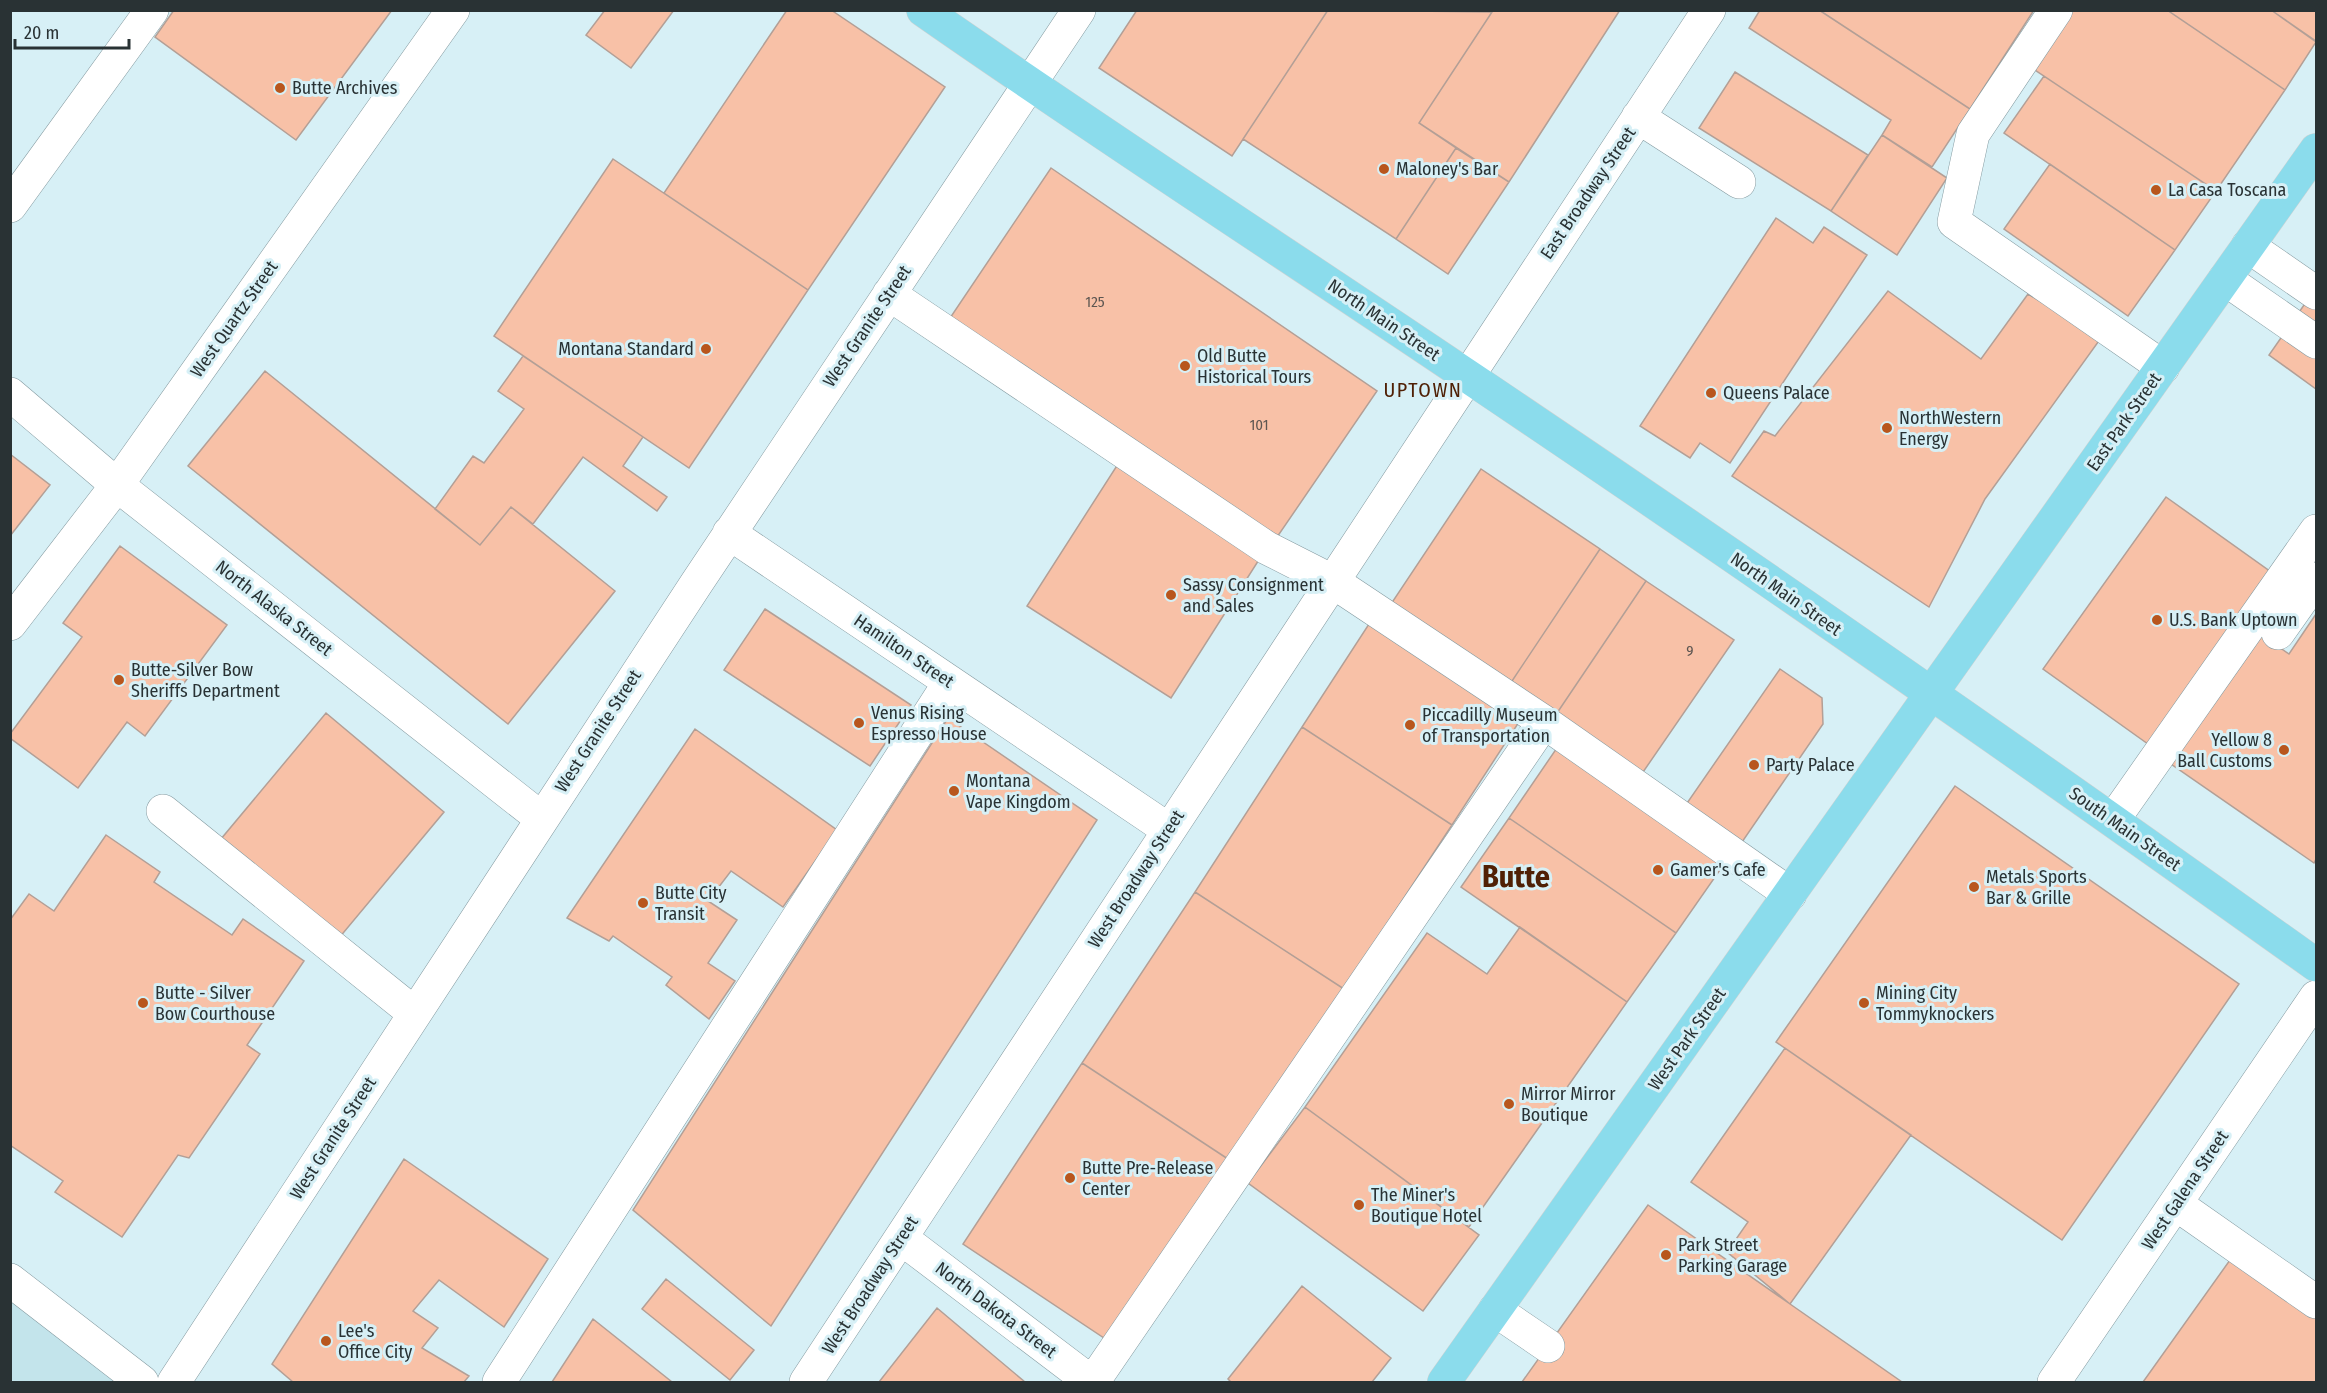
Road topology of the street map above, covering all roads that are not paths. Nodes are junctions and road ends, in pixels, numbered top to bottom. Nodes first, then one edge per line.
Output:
1 (152, 10) edge
2 (453, 10) edge
3 (923, 10) edge
4 (1078, 10) edge
5 (1708, 10) edge
6 (2056, 10) edge
7 (1030, 85) junction
8 (1638, 117) junction
9 (2316, 150) edge
10 (1739, 182) dead end
11 (10, 206) edge
12 (2243, 254) junction
13 (2316, 268) edge
14 (2316, 293) edge
15 (889, 294) junction
16 (2316, 317) edge
17 (2316, 342) edge
18 (2163, 366) junction
19 (1467, 375) junction
20 (10, 394) edge
21 (117, 485) junction
22 (2316, 531) edge
23 (729, 532) junction
24 (2316, 579) edge
25 (1332, 581) junction
26 (10, 624) edge
27 (2278, 633) dead end
28 (950, 682) junction
29 (1931, 694) junction
30 (1544, 722) junction
31 (163, 811) dead end
32 (541, 818) junction
33 (2113, 820) junction
34 (1169, 830) junction
35 (1790, 894) junction
36 (2316, 965) edge
37 (2316, 997) edge
38 (414, 1013) junction
39 (2176, 1204) junction
40 (901, 1238) junction
41 (10, 1280) edge
42 (2316, 1302) edge
43 (1495, 1310) junction
44 (1548, 1346) dead end
45 (142, 1383) edge
46 (174, 1383) edge
47 (499, 1383) edge
48 (806, 1383) edge
49 (1092, 1383) edge
50 (1444, 1383) edge
51 (2054, 1383) edge

1 - 11 street
2 - 21 street, West Quartz Street
3 - 7 main road, North Main Street
4 - 7 street, West Granite Street
5 - 8 street, East Broadway Street
6 - 18 street
7 - 15 street, West Granite Street
7 - 19 main road, North Main Street
8 - 10 street
8 - 19 street, East Broadway Street
9 - 12 main road, East Park Street
12 - 13 street
12 - 14 street
12 - 16 street
12 - 17 street
12 - 18 main road, East Park Street
15 - 23 street, West Granite Street
15 - 25 street
18 - 29 main road, East Park Street
19 - 25 street, West Broadway Street
19 - 29 main road, North Main Street
20 - 21 street, North Alaska Street
21 - 26 street, West Quartz Street
21 - 32 street, North Alaska Street
22 - 33 street
23 - 28 street, Hamilton Street
23 - 32 street, West Granite Street
24 - 27 street
25 - 30 street
25 - 34 street, West Broadway Street
28 - 34 street, Hamilton Street
28 - 47 street
29 - 33 main road, South Main Street
29 - 35 main road, West Park Street
30 - 35 street
30 - 49 street
31 - 38 street
32 - 38 street, West Granite Street
33 - 36 main road, South Main Street
34 - 40 street, West Broadway Street
35 - 43 main road, West Park Street
37 - 39 street, West Galena Street
38 - 46 street, West Granite Street
39 - 42 street
39 - 51 street, West Galena Street
40 - 48 street, West Broadway Street
40 - 49 street, North Dakota Street
41 - 45 street
43 - 44 street
43 - 50 main road, West Park Street

